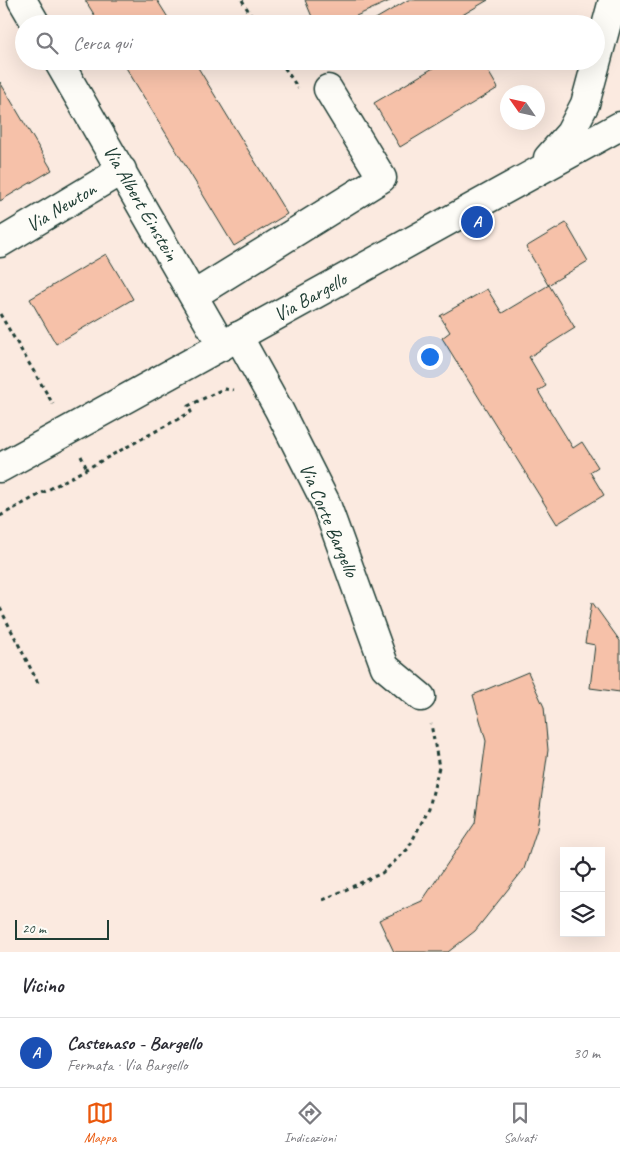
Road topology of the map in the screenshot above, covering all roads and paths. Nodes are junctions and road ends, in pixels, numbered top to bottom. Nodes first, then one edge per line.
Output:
1 (22, 0) edge
2 (242, 0) edge
3 (614, 1) edge
4 (31, 15) edge
5 (251, 15) edge
6 (605, 33) edge
7 (63, 70) edge
8 (595, 70) edge
9 (328, 89) dead end
10 (620, 126) edge
11 (122, 170) junction
12 (537, 171) junction
13 (0, 243) edge
14 (194, 296) junction
15 (0, 314) edge
16 (230, 341) junction
17 (237, 398) dead end
18 (68, 431) junction
19 (0, 468) edge
20 (87, 469) junction
21 (0, 516) edge
22 (0, 608) edge
23 (38, 682) dead end
24 (421, 697) joint
25 (323, 900) dead end

1 - 4 street
2 - 5 path
3 - 6 street
7 - 11 street, Via Albert Einstein
8 - 12 street
9 - 14 street
10 - 12 street, Via Bargello
11 - 13 street, Via Newton
11 - 14 street, Via Albert Einstein
12 - 16 street, Via Bargello
14 - 16 street, Via Albert Einstein
15 - 18 path
16 - 18 street, Via Bargello
16 - 24 street, Via Corte Bargello
17 - 20 path
18 - 19 street, Via Bargello
18 - 20 path
20 - 21 path
22 - 23 path
24 - 25 path

